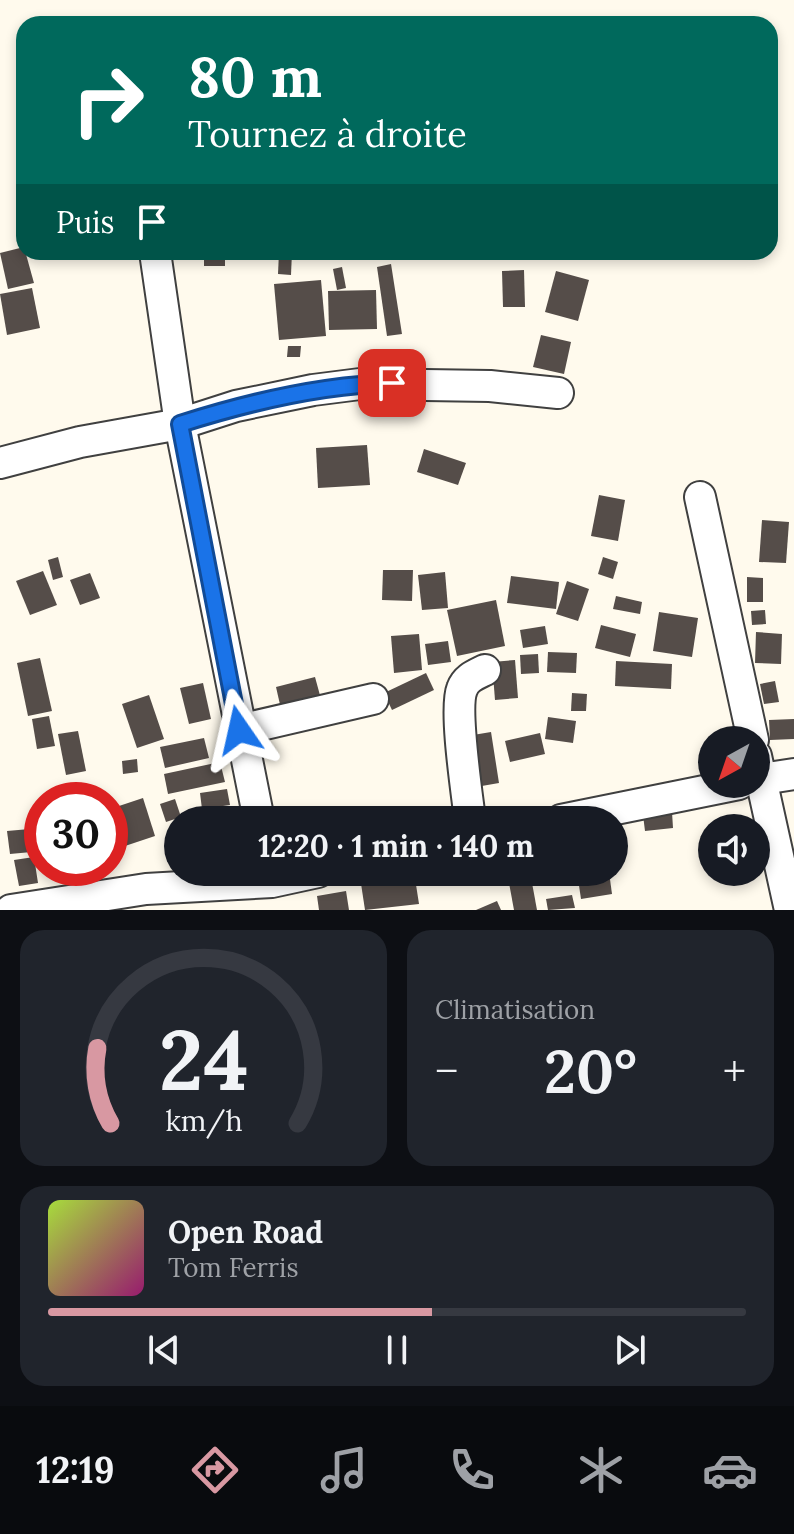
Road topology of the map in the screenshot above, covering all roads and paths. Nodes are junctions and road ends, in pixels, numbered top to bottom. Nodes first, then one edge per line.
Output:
1 (156, 260) edge
2 (558, 393) dead end
3 (180, 424) junction
4 (0, 463) edge
5 (700, 497) dead end
6 (485, 670) dead end
7 (373, 699) dead end
8 (750, 726) edge
9 (239, 730) junction
10 (794, 774) edge
11 (770, 775) edge
12 (698, 788) edge
13 (759, 798) edge
14 (256, 806) edge
15 (469, 806) edge
16 (621, 806) edge
17 (274, 888) edge
18 (11, 910) edge
19 (790, 910) edge

1 - 3 street
2 - 3 street
3 - 4 street
3 - 9 street
5 - 8 street
6 - 15 street
7 - 9 street
9 - 14 street
10 - 11 street
12 - 16 street
13 - 19 street
17 - 18 street

